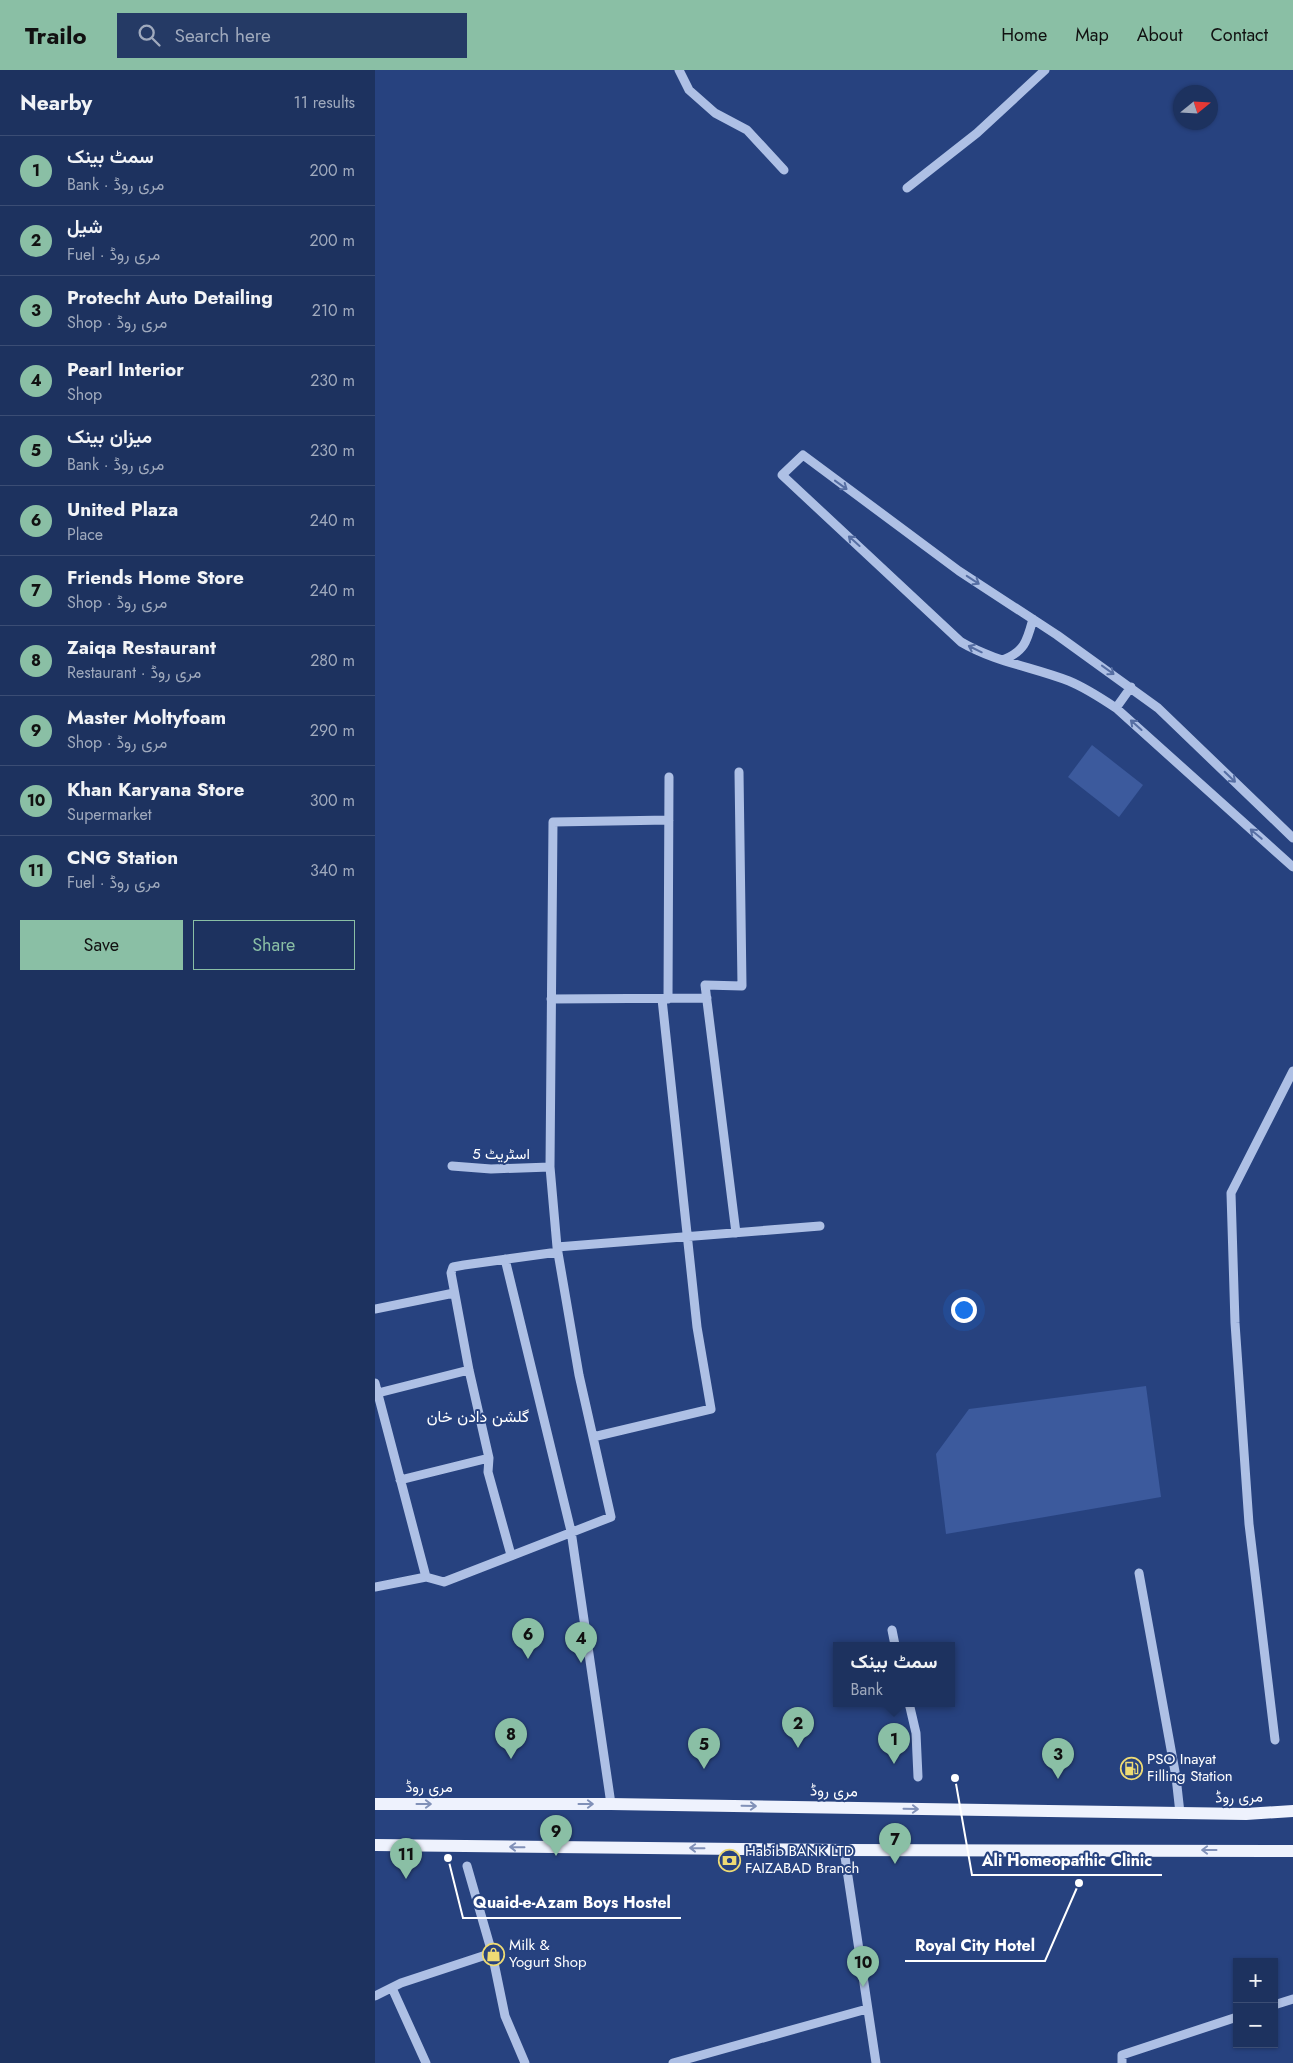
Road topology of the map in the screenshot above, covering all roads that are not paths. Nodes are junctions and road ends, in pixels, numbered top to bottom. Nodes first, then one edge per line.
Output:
1 (1045, 70) edge
2 (683, 71) edge
3 (784, 170) dead end
4 (907, 188) dead end
5 (1033, 619) junction
6 (1003, 660) junction
7 (1131, 687) junction
8 (1116, 708) junction
9 (739, 772) dead end
10 (669, 778) dead end
11 (669, 820) junction
12 (1293, 838) edge
13 (1293, 866) edge
14 (707, 998) junction
15 (551, 999) junction
16 (665, 999) junction
17 (1293, 1071) edge
18 (452, 1166) dead end
19 (549, 1167) junction
20 (820, 1226) dead end
21 (737, 1233) junction
22 (689, 1238) junction
23 (557, 1250) junction
24 (505, 1259) junction
25 (454, 1293) junction
26 (375, 1309) edge
27 (469, 1370) junction
28 (375, 1383) edge
29 (378, 1393) junction
30 (593, 1437) junction
31 (489, 1458) junction
32 (401, 1480) junction
33 (571, 1531) junction
34 (511, 1555) junction
35 (1139, 1573) dead end
36 (426, 1577) junction
37 (375, 1587) edge
38 (892, 1630) dead end
39 (894, 1642) edge
40 (910, 1707) edge
41 (1275, 1740) dead end
42 (918, 1777) dead end
43 (375, 1804) edge
44 (611, 1804) junction
45 (1293, 1811) edge
46 (1180, 1813) junction
47 (1246, 1814) junction
48 (1293, 1817) edge
49 (375, 1845) edge
50 (1293, 1847) edge
51 (844, 1850) junction
52 (1242, 1850) junction
53 (1293, 1851) edge
54 (467, 1866) dead end
55 (491, 1953) junction
56 (393, 1988) junction
57 (375, 1996) edge
58 (1293, 1999) edge
59 (1278, 2004) edge
60 (867, 2009) junction
61 (1233, 2019) edge
62 (426, 2063) edge
63 (525, 2063) edge
64 (673, 2063) edge
65 (877, 2063) edge
66 (1122, 2063) edge

1 - 4 street
2 - 3 street
5 - 6 street
6 -> 5 street
5 -> 7 street
6 - 8 street
7 - 8 street
7 -> 12 street
13 -> 8 street
9 - 14 street
10 - 11 street
11 - 15 street
11 - 16 street
14 - 16 street
14 - 21 street
15 - 16 street
15 - 19 street
16 - 22 street
17 - 41 street
18 - 19 street, اسٹریٹ 5
19 - 23 street
20 - 21 street
21 - 22 street
22 - 23 street
22 - 30 street
23 - 24 street
23 - 30 street
24 - 25 street
24 - 33 street
25 - 26 street
25 - 27 street
27 - 29 street
27 - 31 street
28 - 29 street
29 - 32 street
30 - 33 street
31 - 32 street
31 - 34 street
32 - 36 street
33 - 34 street
33 - 44 street
34 - 36 street
35 - 46 street
36 - 37 street
38 - 39 street
40 - 42 street
43 -> 44 main road, مری روڈ
44 -> 46 main road, مری روڈ
45 - 47 main road, مری روڈ
46 - 47 main road, مری روڈ
47 - 48 main road
51 -> 49 main road
50 - 52 main road
52 -> 51 main road
51 - 60 street
52 - 53 main road
54 - 55 street
55 - 56 street
55 - 63 street
56 - 57 street
56 - 62 street
58 - 59 street
60 - 64 street
60 - 65 street
61 - 66 street

